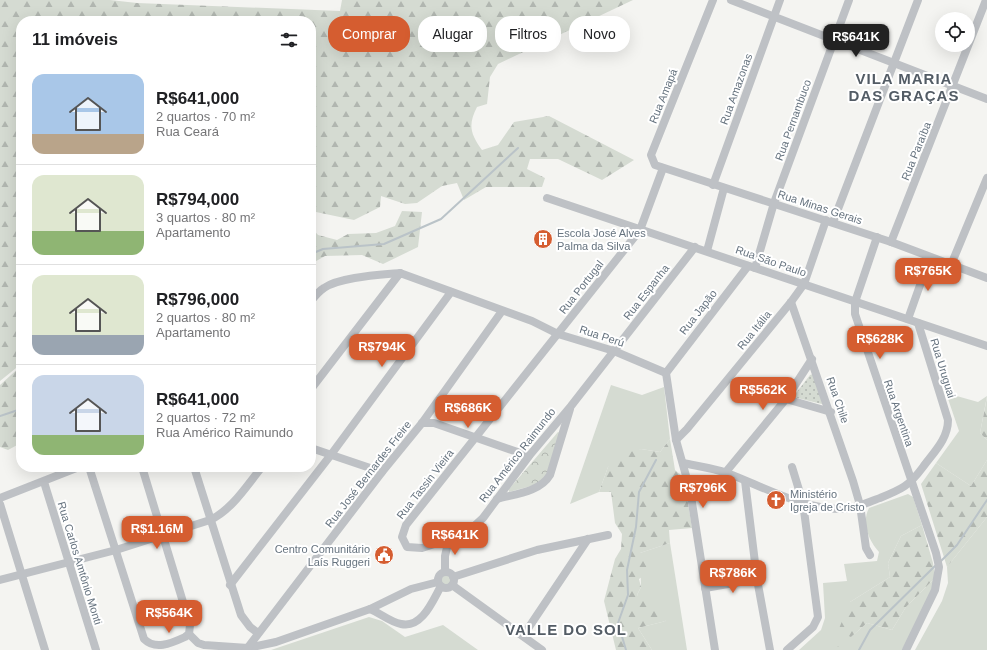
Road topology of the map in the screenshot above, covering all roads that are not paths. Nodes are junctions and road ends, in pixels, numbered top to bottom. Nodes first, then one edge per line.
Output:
1 (713, 0) edge
2 (731, 0) edge
3 (780, 0) edge
4 (849, 0) edge
5 (918, 0) edge
6 (986, 0) edge
7 (774, 17) junction
8 (834, 40) junction
9 (895, 63) junction
10 (954, 86) junction
11 (987, 99) edge
12 (651, 155) joint
13 (663, 168) junction
14 (987, 178) edge
15 (712, 185) junction
16 (724, 188) junction
17 (547, 198) dead end
18 (774, 204) junction
19 (829, 221) junction
20 (640, 230) junction
21 (876, 237) junction
22 (890, 242) junction
23 (696, 247) junction
24 (707, 252) junction
25 (930, 258) junction
26 (951, 265) junction
27 (751, 267) junction
28 (400, 273) junction
29 (987, 278) edge
30 (804, 284) junction
31 (451, 292) junction
32 (316, 296) edge
33 (791, 302) junction
34 (855, 302) junction
35 (502, 311) junction
36 (908, 319) junction
37 (918, 323) junction
38 (558, 334) junction
39 (987, 346) edge
40 (614, 351) junction
41 (812, 359) junction
42 (666, 373) junction
43 (316, 382) edge
44 (786, 398) junction
45 (571, 406) junction
46 (831, 412) junction
47 (422, 423) junction
48 (475, 437) junction
49 (676, 440) junction
50 (316, 450) edge
51 (330, 456) junction
52 (529, 456) junction
53 (683, 462) junction
54 (792, 467) dead end
55 (67, 472) edge
56 (91, 472) edge
57 (143, 472) edge
58 (196, 472) edge
59 (258, 472) edge
60 (382, 472) junction
61 (725, 473) junction
62 (745, 481) junction
63 (44, 482) junction
64 (912, 482) junction
65 (0, 498) edge
66 (497, 499) junction
67 (804, 503) junction
68 (0, 504) edge
69 (860, 505) junction
70 (210, 520) junction
71 (162, 535) junction
72 (608, 535) dead end
73 (402, 537) joint
74 (449, 539) junction
75 (588, 539) junction
76 (116, 550) junction
77 (870, 555) dead end
78 (69, 563) junction
79 (445, 572) junction
80 (21, 574) junction
81 (453, 577) junction
82 (757, 579) junction
83 (0, 580) edge
84 (440, 584) junction
85 (230, 585) junction
86 (452, 585) junction
87 (705, 588) junction
88 (370, 609) junction
89 (189, 632) junction
90 (258, 633) junction
91 (523, 636) junction
92 (247, 649) edge
93 (45, 650) edge
94 (96, 650) edge
95 (542, 650) edge
96 (715, 650) edge
97 (770, 650) edge
98 (787, 650) edge
99 (906, 650) edge

1 - 12 street, Rua Amapá
2 - 7 street
3 - 7 street, Rua Amazonas
4 - 8 street, Rua Pernambuco
5 - 9 street, Rua Itália
6 - 10 street, Rua Paraíba
7 - 8 street
7 - 15 street, Rua Amazonas
8 - 9 street
8 - 18 street, Rua Pernambuco
9 - 10 street
9 - 19 street, Rua Itália
10 - 11 street
10 - 22 street, Rua Paraíba
12 - 13 street, Rua Minas Gerais
13 - 15 street, Rua Minas Gerais
13 - 20 street, Rua Portugal
14 - 26 street
15 - 16 street, Rua Minas Gerais
16 - 18 street, Rua Minas Gerais
16 - 24 street
17 - 20 street, Rua São Paulo
18 - 19 street, Rua Minas Gerais
18 - 27 street, Rua Japão
19 - 21 street, Rua Minas Gerais
19 - 30 street, Rua Itália
20 - 23 street, Rua São Paulo
20 - 38 street, Rua Portugal
21 - 22 street, Rua Minas Gerais
21 - 34 street, Rua Argentina
22 - 25 street, Rua Minas Gerais
23 - 24 street, Rua São Paulo
23 - 40 street, Rua Espanha
24 - 27 street, Rua São Paulo
25 - 26 street, Rua Minas Gerais
25 - 36 street
26 - 29 street, Rua Minas Gerais
27 - 30 street, Rua São Paulo
27 - 42 street, Rua Japão
28 - 31 street, Rua Perú
28 - 32 street
28 - 43 street
30 - 33 street, Rua Itália
30 - 34 street, Rua São Paulo
31 - 35 street, Rua Perú
31 - 51 street
33 - 41 street, Rua Chile
33 - 49 street, Rua Itália
34 - 36 street, Rua São Paulo
34 - 64 street, Rua Argentina
35 - 38 street, Rua Perú
35 - 47 street, Rua José Bernardes Freire
36 - 37 street, Rua São Paulo
37 - 39 street, Rua São Paulo
37 - 64 street, Rua Uruguai
38 - 40 street, Rua Perú
38 - 48 street, Rua Tassin Vieira
40 - 42 street, Rua Perú
40 - 45 street, Rua Américo Raimundo
41 - 44 street
41 - 46 street, Rua Chile
42 - 49 street
44 - 46 street
44 - 61 street
45 - 52 street, Rua Américo Raimundo
45 - 66 street
46 - 69 street, Rua Chile
47 - 48 street
47 - 60 street, Rua José Bernardes Freire
48 - 52 street
48 - 73 street, Rua Tassin Vieira
49 - 53 street
50 - 51 street
51 - 60 street
51 - 85 street
52 - 66 street, Rua Américo Raimundo
53 - 61 street
53 - 87 street
54 - 67 street
55 - 63 street
56 - 76 street
57 - 71 street
58 - 70 street
59 - 70 street
60 - 90 street, Rua José Bernardes Freire
61 - 62 street
62 - 67 street
62 - 82 street
63 - 65 street
63 - 78 street, Rua Carlos Amtônio Monti
64 - 69 street
64 - 99 street, Rua Argentina
66 - 74 street, Rua Américo Raimundo
67 - 69 street
67 - 98 street
68 - 80 street
69 - 77 street, Rua Chile
70 - 71 street
70 - 85 street
71 - 76 street
71 - 89 street
72 - 75 street
73 - 74 street, Rua Américo Raimundo
74 - 79 street
75 - 81 street
75 - 91 street
76 - 78 street
76 - 89 street
78 - 80 street
78 - 94 street, Rua Carlos Amtônio Monti
79 - 81 street
79 - 84 street
80 - 83 street
80 - 93 street
81 - 86 street
82 - 87 street
82 - 97 street
84 - 86 street
84 - 88 street
84 - 88 street
85 - 90 street
86 - 91 street
87 - 96 street
88 - 92 street
89 - 92 street
90 - 92 street, Rua José Bernardes Freire
91 - 95 street

